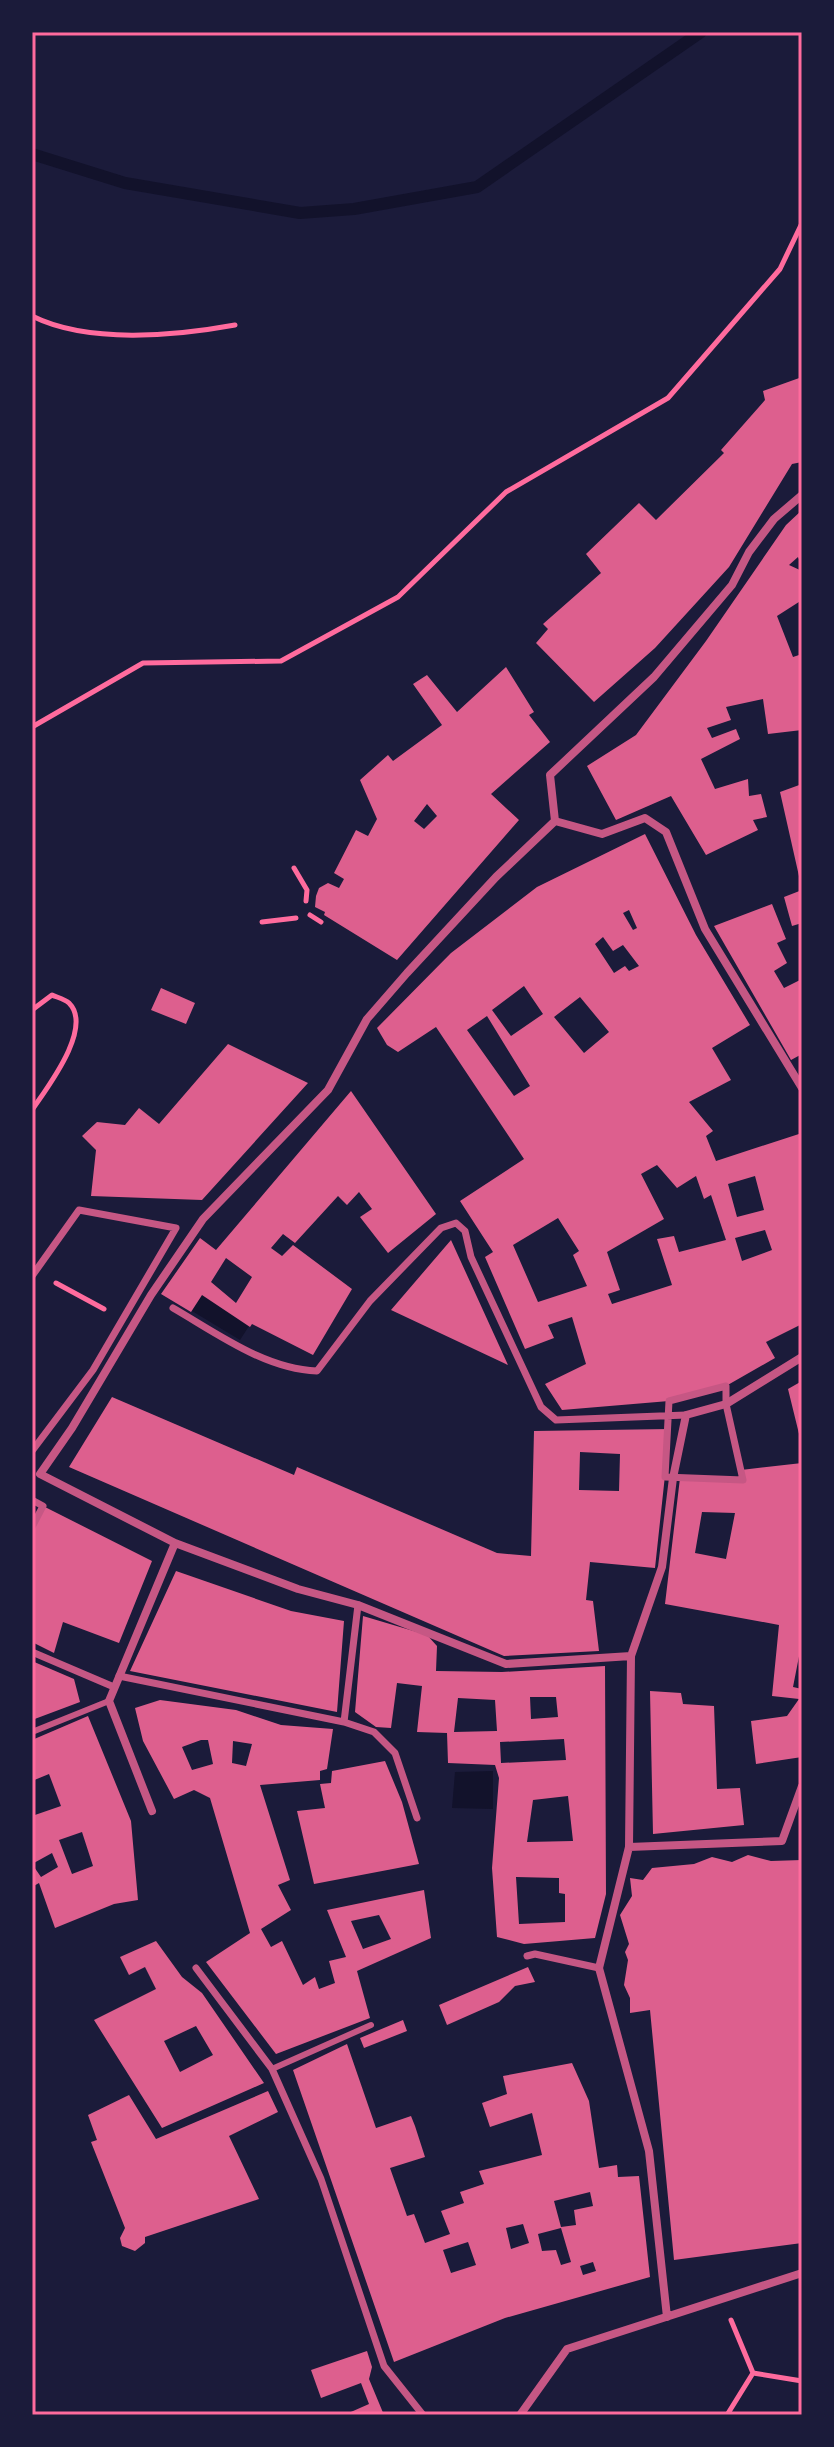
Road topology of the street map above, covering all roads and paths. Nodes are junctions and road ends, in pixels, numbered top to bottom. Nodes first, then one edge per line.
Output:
1 (802, 223) edge
2 (32, 316) edge
3 (235, 325) dead end
4 (802, 495) edge
5 (32, 727) edge
6 (555, 821) junction
7 (294, 868) dead end
8 (306, 901) dead end
9 (310, 915) dead end
10 (296, 918) dead end
11 (262, 922) dead end
12 (321, 922) dead end
13 (32, 1010) edge
14 (802, 1088) edge
15 (32, 1110) edge
16 (32, 1276) edge
17 (45, 1276) dead end
18 (173, 1308) dead end
19 (132, 1326) junction
20 (802, 1357) edge
21 (726, 1404) junction
22 (686, 1415) junction
23 (670, 1416) junction
24 (32, 1451) edge
25 (673, 1478) junction
26 (32, 1500) edge
27 (32, 1527) edge
28 (175, 1543) junction
29 (358, 1605) junction
30 (32, 1652) edge
31 (631, 1656) junction
32 (119, 1676) junction
33 (114, 1687) junction
34 (109, 1701) junction
35 (344, 1722) junction
36 (32, 1732) edge
37 (802, 1786) edge
38 (152, 1811) dead end
39 (417, 1818) dead end
40 (629, 1847) junction
41 (527, 1956) dead end
42 (196, 1968) dead end
43 (599, 1968) junction
44 (371, 2025) dead end
45 (272, 2069) junction
46 (802, 2273) edge
47 (724, 2299) junction
48 (667, 2317) junction
49 (753, 2373) junction
50 (802, 2381) edge
51 (423, 2415) edge
52 (520, 2415) edge
53 (727, 2415) edge

1 - 5 path
2 - 3 path
4 - 6 street
6 - 14 street
6 - 19 street
7 - 8 path
9 - 12 path
10 - 11 path
13 - 15 path
16 - 24 street
17 - 19 path
18 - 23 street
19 - 28 street
20 - 21 street
21 - 22 street
21 - 23 street
21 - 25 street
22 - 23 street
22 - 25 street
23 - 25 street
25 - 31 street
26 - 27 street
28 - 29 street
28 - 32 street
29 - 31 street
29 - 35 street
30 - 33 street
31 - 40 street
32 - 33 street
32 - 35 street
33 - 34 street
34 - 36 lane
34 - 38 street
35 - 39 street
37 - 40 street
40 - 43 street
41 - 43 street
42 - 45 street
43 - 48 street
44 - 45 lane
45 - 51 street
46 - 47 street
47 - 48 street
47 - 49 path
48 - 52 street
49 - 50 path
49 - 53 path

